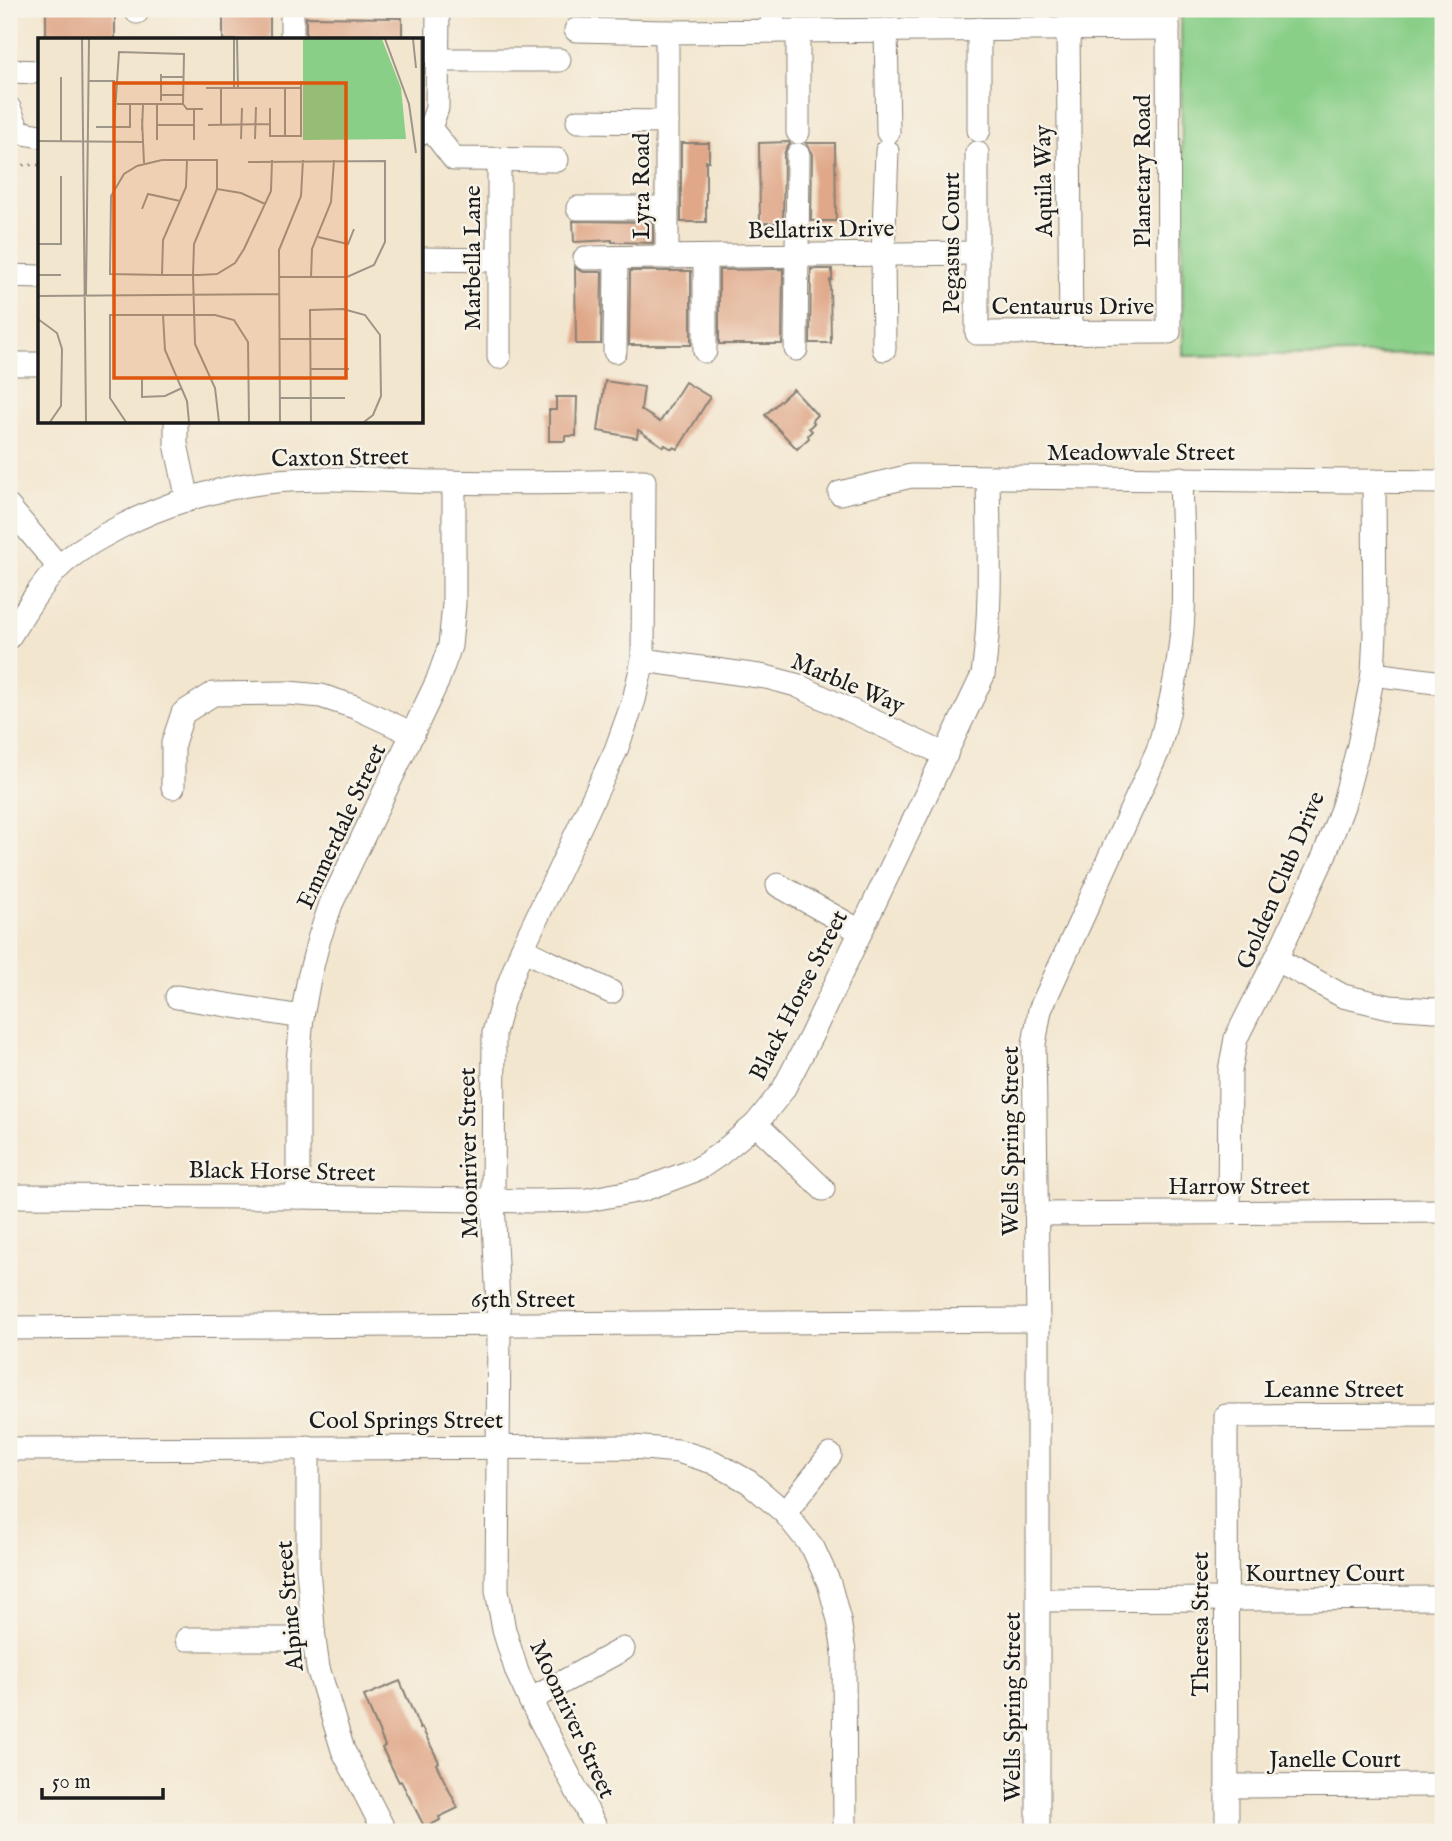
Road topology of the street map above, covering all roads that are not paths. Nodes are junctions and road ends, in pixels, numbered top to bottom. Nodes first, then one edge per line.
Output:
1 (292, 9) edge
2 (438, 9) edge
3 (1168, 19) edge
4 (762, 20) edge
5 (979, 29) junction
6 (1068, 29) junction
7 (576, 30) dead end
8 (886, 30) junction
9 (798, 31) junction
10 (667, 32) junction
11 (292, 38) edge
12 (559, 60) dead end
13 (432, 68) edge
14 (9, 71) edge
15 (38, 72) edge
16 (9, 108) edge
17 (578, 121) dead end
18 (667, 122) junction
19 (979, 130) dead end
20 (426, 131) edge
21 (798, 132) dead end
22 (23, 139) edge
23 (977, 153) dead end
24 (798, 156) dead end
25 (499, 159) junction
26 (557, 160) dead end
27 (578, 208) dead end
28 (667, 208) junction
29 (883, 254) junction
30 (976, 254) junction
31 (798, 256) junction
32 (667, 257) junction
33 (705, 257) junction
34 (424, 258) edge
35 (585, 258) dead end
36 (616, 258) junction
37 (499, 260) junction
38 (9, 276) edge
39 (38, 276) edge
40 (1071, 332) junction
41 (1169, 332) joint
42 (977, 333) joint
43 (796, 349) dead end
44 (884, 349) dead end
45 (615, 351) dead end
46 (705, 351) dead end
47 (499, 357) dead end
48 (9, 364) edge
49 (38, 364) edge
50 (176, 424) edge
51 (988, 478) junction
52 (1181, 478) junction
53 (644, 481) joint
54 (1374, 481) junction
55 (1443, 482) edge
56 (454, 483) junction
57 (840, 493) dead end
58 (188, 500) junction
59 (9, 507) edge
60 (59, 567) junction
61 (9, 637) edge
62 (643, 660) junction
63 (1373, 674) junction
64 (1443, 684) edge
65 (413, 734) junction
66 (946, 755) junction
67 (173, 787) dead end
68 (778, 885) dead end
69 (860, 931) junction
70 (522, 949) junction
71 (1276, 959) junction
72 (611, 992) dead end
73 (177, 998) dead end
74 (1443, 1009) edge
75 (302, 1017) junction
76 (756, 1124) junction
77 (823, 1189) dead end
78 (9, 1196) edge
79 (298, 1197) junction
80 (493, 1200) junction
81 (1443, 1211) edge
82 (1229, 1212) junction
83 (1035, 1214) junction
84 (1038, 1320) junction
85 (499, 1325) junction
86 (9, 1328) edge
87 (1443, 1415) edge
88 (1226, 1416) joint
89 (309, 1447) junction
90 (499, 1447) junction
91 (9, 1449) edge
92 (830, 1455) dead end
93 (785, 1513) junction
94 (1443, 1598) edge
95 (1226, 1599) junction
96 (1039, 1600) junction
97 (187, 1639) dead end
98 (314, 1639) junction
99 (624, 1649) dead end
100 (530, 1700) junction
101 (1443, 1785) edge
102 (1227, 1786) junction
103 (385, 1832) edge
104 (598, 1832) edge
105 (845, 1832) edge
106 (1038, 1832) edge
107 (1227, 1832) edge

1 - 11 street
2 - 13 street
3 - 6 street
3 - 41 street, Planetary Road
4 - 9 street
4 - 10 street
5 - 6 street
5 - 8 street
5 - 19 street
6 - 40 street, Aquila Way
7 - 10 street
8 - 9 street
8 - 29 street
9 - 21 street
10 - 18 street, Lyra Road
12 - 13 street
13 - 20 street
14 - 15 street
16 - 22 street
17 - 18 street
18 - 28 street, Lyra Road
20 - 25 street
23 - 30 street, Pegasus Court
24 - 31 street
25 - 26 street
25 - 37 street, Marbella Lane
27 - 28 street
28 - 32 street, Lyra Road
29 - 30 street, Bellatrix Drive
29 - 31 street, Bellatrix Drive
29 - 44 street
30 - 42 street, Pegasus Court
31 - 33 street, Bellatrix Drive
31 - 43 street
32 - 33 street, Bellatrix Drive
32 - 36 street, Lyra Road
33 - 46 street
34 - 37 street
35 - 36 street, Lyra Road
36 - 45 street
37 - 47 street, Marbella Lane
38 - 39 street
40 - 41 street, Centaurus Drive
40 - 42 street, Centaurus Drive
48 - 49 street
50 - 58 street
51 - 52 street, Meadowvale Street
51 - 57 street, Meadowvale Street
51 - 66 street, Black Horse Street
52 - 54 street, Meadowvale Street
52 - 83 street, Wells Spring Street
53 - 56 street, Caxton Street
53 - 62 street, Moonriver Street
54 - 55 street, Meadowvale Street
54 - 63 street, Golden Club Drive
56 - 58 street, Caxton Street
56 - 65 street, Emmerdale Street
58 - 60 street, Caxton Street
59 - 60 street
60 - 61 street, Caxton Street
62 - 66 street, Marble Way
62 - 70 street, Moonriver Street
63 - 64 street
63 - 71 street, Golden Club Drive
65 - 67 street
65 - 75 street, Emmerdale Street
66 - 69 street, Black Horse Street
68 - 69 street
69 - 76 street, Black Horse Street
70 - 72 street
70 - 80 street, Moonriver Street
71 - 74 street
71 - 82 street, Golden Club Drive
73 - 75 street
75 - 79 street, Emmerdale Street
76 - 77 street
76 - 80 street, Black Horse Street
78 - 79 street, Black Horse Street
79 - 80 street, Black Horse Street
80 - 85 street, Moonriver Street
81 - 82 street, Harrow Street
82 - 83 street, Harrow Street
83 - 84 street, Wells Spring Street
84 - 85 street, 65th Street
84 - 96 street, Wells Spring Street
85 - 86 street, 65th Street
85 - 90 street, Moonriver Street
87 - 88 street, Leanne Street
88 - 95 street, Theresa Street
89 - 90 street, Cool Springs Street
89 - 91 street, Cool Springs Street
89 - 98 street, Alpine Street
90 - 93 street, Cool Springs Street
90 - 100 street, Moonriver Street
92 - 93 street
93 - 105 street, Cool Springs Street
94 - 95 street, Kourtney Court
95 - 96 street, Kourtney Court
95 - 102 street, Theresa Street
96 - 106 street, Wells Spring Street
97 - 98 street
98 - 103 street, Alpine Street
99 - 100 street
100 - 104 street, Moonriver Street
101 - 102 street, Janelle Court
102 - 107 street, Theresa Street

